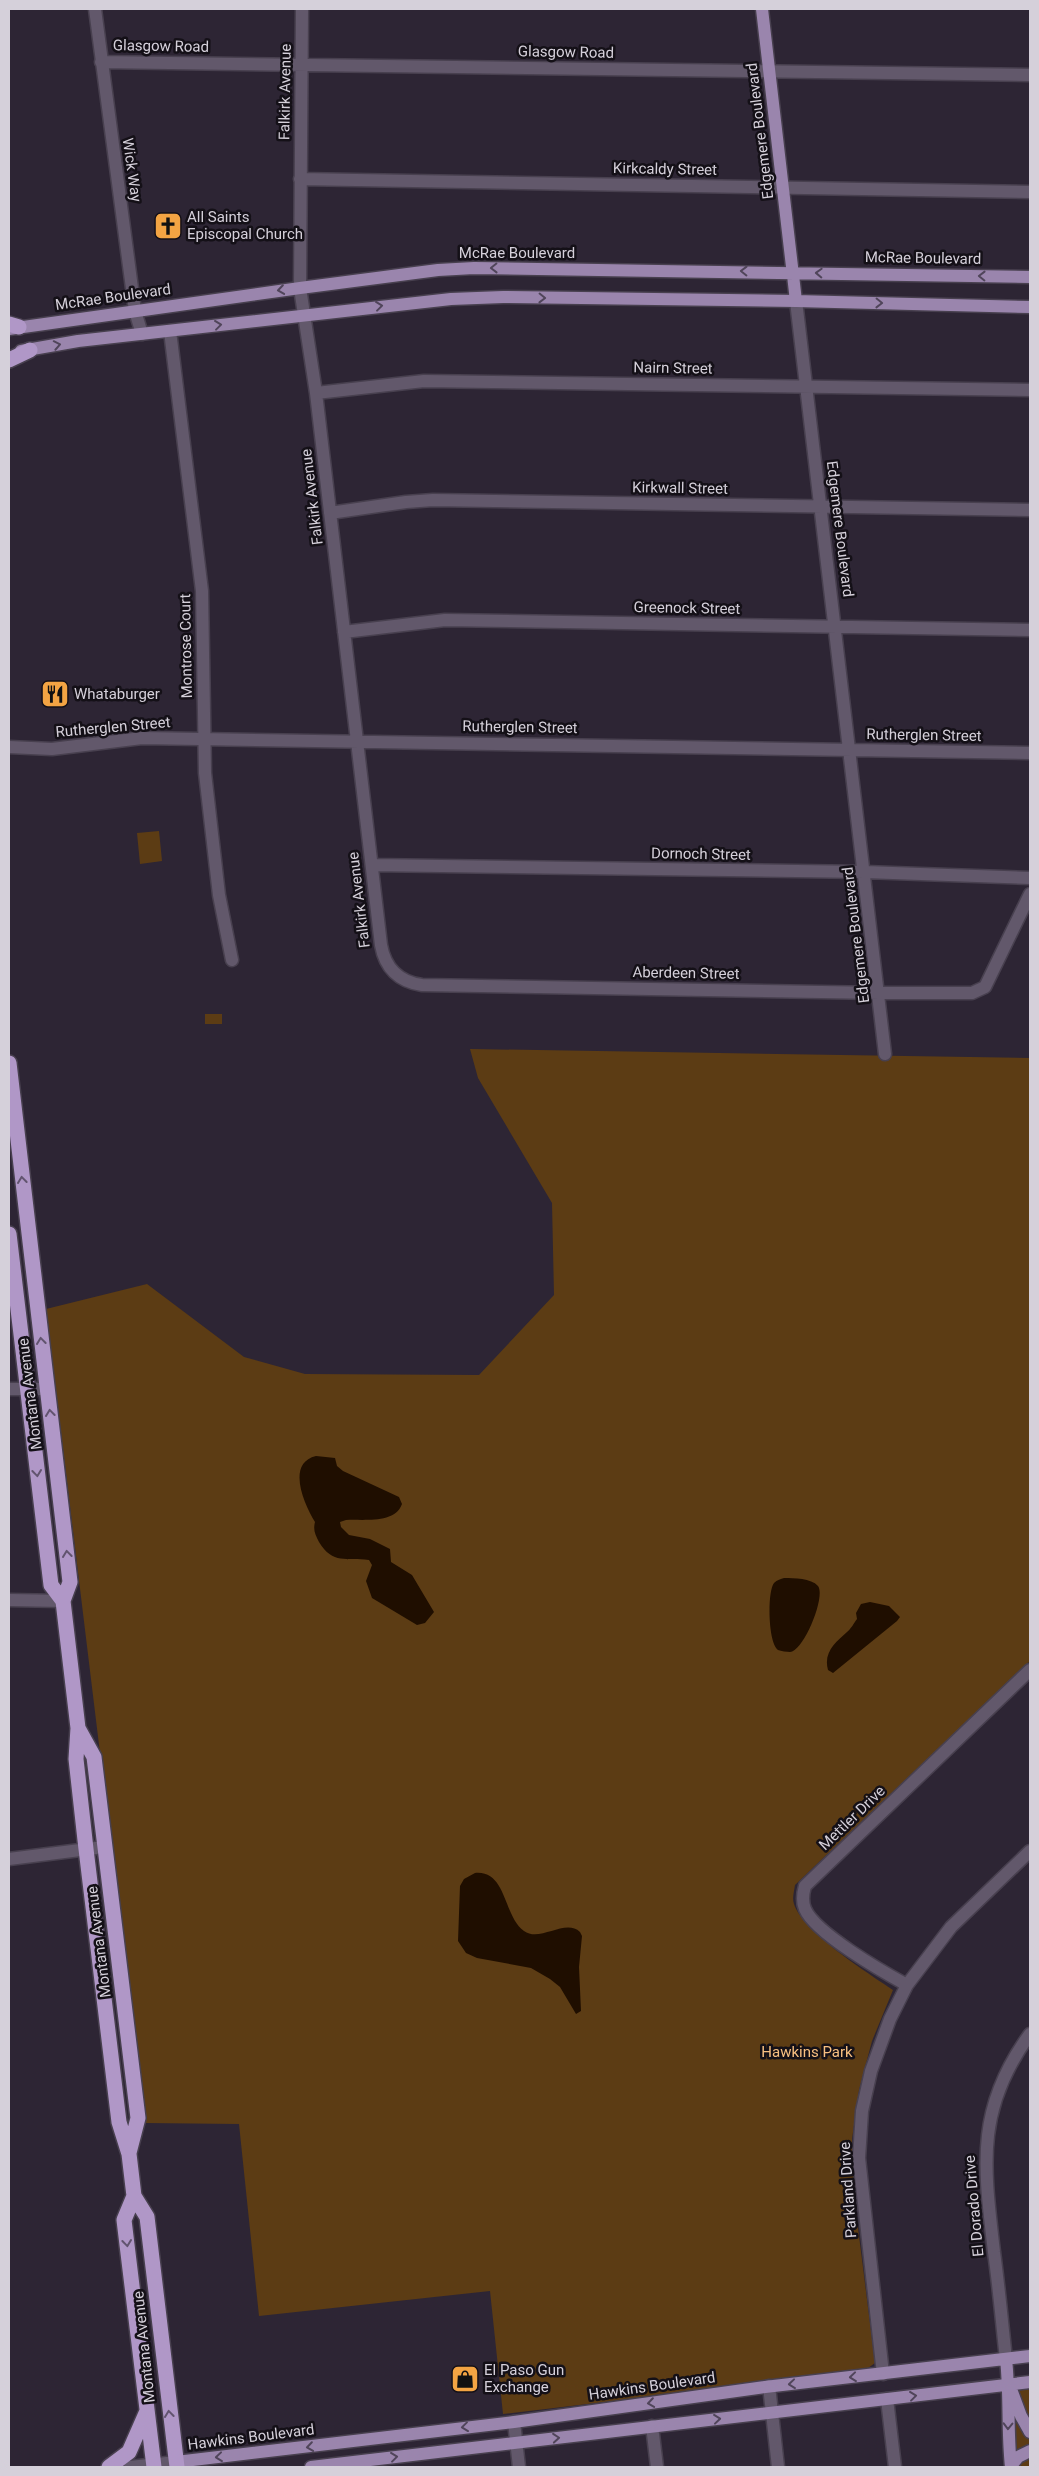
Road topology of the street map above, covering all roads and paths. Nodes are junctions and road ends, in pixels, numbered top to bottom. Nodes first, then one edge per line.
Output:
1 (95, 9) edge
2 (302, 9) edge
3 (762, 9) edge
4 (101, 62) junction
5 (302, 64) junction
6 (769, 71) junction
7 (1030, 75) edge
8 (300, 179) junction
9 (784, 188) junction
10 (1030, 192) edge
11 (793, 272) junction
12 (1030, 277) edge
13 (300, 288) junction
14 (796, 301) junction
15 (1030, 307) edge
16 (135, 310) junction
17 (304, 315) junction
18 (12, 327) edge
19 (170, 331) junction
20 (142, 334) junction
21 (30, 350) junction
22 (9, 352) edge
23 (9, 360) edge
24 (806, 386) junction
25 (1030, 390) edge
26 (316, 394) junction
27 (821, 507) junction
28 (1030, 510) edge
29 (330, 513) junction
30 (836, 627) junction
31 (1030, 630) edge
32 (344, 632) junction
33 (203, 738) junction
34 (356, 740) junction
35 (9, 748) edge
36 (850, 750) junction
37 (1030, 753) edge
38 (372, 865) junction
39 (865, 872) junction
40 (1030, 878) edge
41 (1030, 894) edge
42 (232, 960) dead end
43 (397, 976) joint
44 (879, 993) junction
45 (886, 1054) dead end
46 (9, 1063) edge
47 (9, 1234) edge
48 (9, 1388) edge
49 (27, 1389) junction
50 (47, 1389) junction
51 (9, 1600) edge
52 (63, 1601) junction
53 (1030, 1670) edge
54 (80, 1731) junction
55 (91, 1848) junction
56 (1030, 1851) edge
57 (9, 1859) edge
58 (906, 1985) junction
59 (1030, 2034) edge
60 (130, 2149) junction
61 (134, 2196) junction
62 (1030, 2356) edge
63 (1006, 2358) junction
64 (883, 2374) junction
65 (1030, 2382) edge
66 (1009, 2384) junction
67 (768, 2386) junction
68 (887, 2399) junction
69 (148, 2410) junction
70 (771, 2413) junction
71 (514, 2422) junction
72 (652, 2426) junction
73 (1030, 2432) edge
74 (342, 2442) junction
75 (516, 2442) junction
76 (1030, 2452) edge
77 (345, 2463) junction
78 (176, 2465) edge
79 (154, 2466) edge
80 (109, 2467) edge
81 (130, 2467) edge
82 (311, 2467) edge
83 (519, 2467) edge
84 (657, 2467) edge
85 (778, 2467) edge
86 (895, 2467) edge
87 (1011, 2467) edge

1 - 4 street, Wick Way
2 - 5 street, Falkirk Avenue
3 - 6 main road, Edgemere Boulevard
4 - 5 street, Glasgow Road
4 - 16 street, Wick Way
5 - 6 street, Glasgow Road
5 - 8 street, Falkirk Avenue
6 - 7 street, Glasgow Road
6 - 9 main road, Edgemere Boulevard
8 - 9 street, Kirkcaldy Street
8 - 13 street, Falkirk Avenue
9 - 10 street, Kirkcaldy Street
9 - 11 main road, Edgemere Boulevard
12 -> 11 main road, McRae Boulevard
11 -> 13 main road, McRae Boulevard
11 - 14 main road, Edgemere Boulevard
13 -> 16 main road, McRae Boulevard
13 - 17 street, Falkirk Avenue
14 -> 15 main road
17 -> 14 main road
14 - 24 street, Edgemere Boulevard
16 - 18 main road, McRae Boulevard
16 - 20 street, Wick Way
19 -> 17 main road
17 - 26 street, Falkirk Avenue
19 - 20 main road
19 - 33 street, Montrose Court
21 -> 20 main road
21 - 22 main road
21 - 23 highway
24 - 25 street, Nairn Street
24 - 26 street, Nairn Street
24 - 27 street, Edgemere Boulevard
26 - 29 street, Falkirk Avenue
27 - 28 street, Kirkwall Street
27 - 29 street, Kirkwall Street
27 - 30 street, Edgemere Boulevard
29 - 32 street, Falkirk Avenue
30 - 31 street, Greenock Street
30 - 32 street, Greenock Street
30 - 36 street, Edgemere Boulevard
32 - 34 street, Falkirk Avenue
33 - 34 street, Rutherglen Street
33 - 35 street, Rutherglen Street
33 - 42 street, Montrose Court
34 - 36 street, Rutherglen Street
34 - 38 street, Falkirk Avenue
36 - 37 street, Rutherglen Street
36 - 39 street, Edgemere Boulevard
38 - 39 street, Dornoch Street
38 - 43 street, Falkirk Avenue
39 - 40 street, Dornoch Street
39 - 44 street, Edgemere Boulevard
41 - 44 street, Aberdeen Street
43 - 44 street, Aberdeen Street
44 - 45 street, Edgemere Boulevard
50 -> 46 highway, Montana Avenue
47 - 49 highway, Montana Avenue
48 - 49 street
49 - 50 street
49 -> 52 highway, Montana Avenue
52 -> 50 highway, Montana Avenue
51 - 52 street
52 - 54 highway, Montana Avenue
53 - 58 street, Mettler Drive
54 - 55 highway, Montana Avenue
54 - 60 highway, Montana Avenue
55 - 57 street
55 - 60 highway, Montana Avenue
56 - 58 street, Parkland Drive
58 - 64 street, Parkland Drive
59 - 63 street, El Dorado Drive
60 - 61 highway, Montana Avenue
61 -> 69 highway, Montana Avenue
78 -> 61 highway, Montana Avenue
62 - 63 main road, Hawkins Boulevard
63 - 64 main road, Hawkins Boulevard
63 - 66 main road, El Dorado Drive
64 -> 67 main road, Hawkins Boulevard
65 - 66 main road
68 -> 66 main road
66 - 73 main road
66 -> 87 main road
67 - 70 street
67 -> 71 main road, Hawkins Boulevard
68 - 70 main road
68 - 86 street
69 - 79 highway, Montana Avenue
69 - 80 highway
72 -> 70 main road
70 - 85 street
71 -> 74 main road, Hawkins Boulevard
71 - 75 street
75 -> 72 main road
72 - 84 street
74 - 77 main road
74 -> 78 main road, Hawkins Boulevard
77 -> 75 main road
75 - 83 street
76 - 87 main road
77 - 82 main road
78 - 79 street, Hawkins Boulevard
79 - 81 street, Hawkins Boulevard

